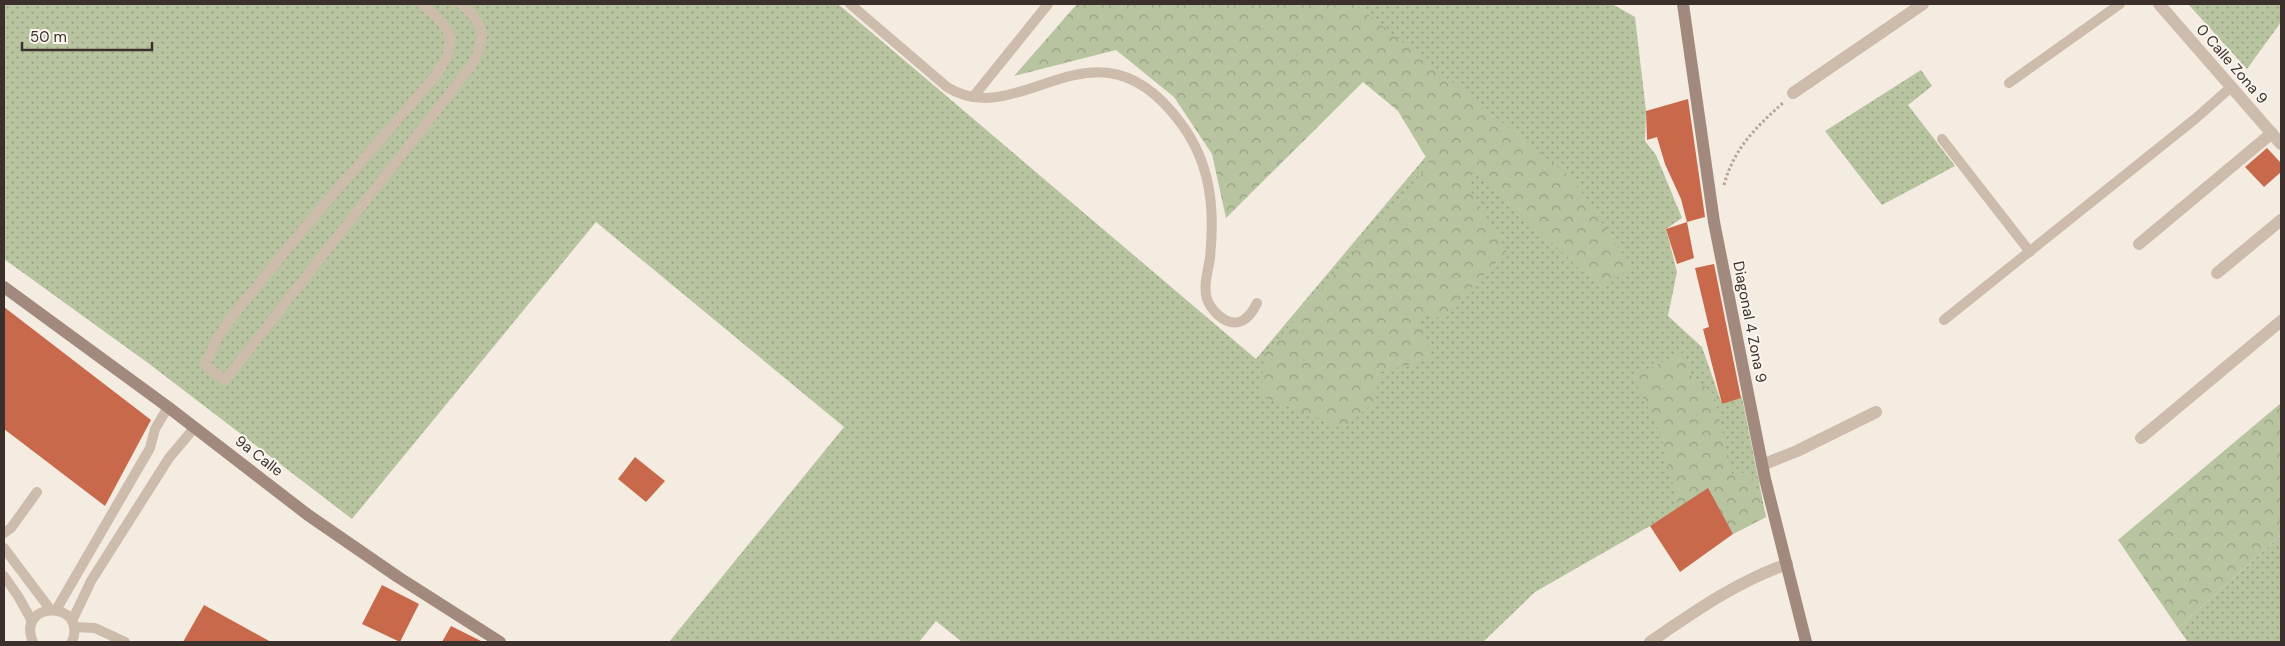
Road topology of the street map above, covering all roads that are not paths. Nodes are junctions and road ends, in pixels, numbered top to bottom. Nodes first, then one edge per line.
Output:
1 (422, 4) edge
2 (461, 4) edge
3 (1048, 4) edge
4 (1683, 4) edge
5 (1924, 4) edge
6 (2120, 4) edge
7 (2159, 4) edge
8 (855, 5) edge
9 (2009, 83) dead end
10 (2230, 88) junction
11 (1793, 93) road end
12 (973, 97) junction
13 (1942, 139) dead end
14 (2278, 139) edge
15 (2281, 220) edge
16 (2139, 244) dead end
17 (2030, 252) junction
18 (2217, 274) dead end
19 (4, 287) edge
20 (1257, 303) dead end
21 (1944, 320) dead end
22 (2281, 321) edge
23 (168, 407) junction
24 (1876, 412) dead end
25 (195, 427) junction
26 (2141, 438) dead end
27 (1762, 466) junction
28 (36, 492) dead end
29 (4, 533) edge
30 (4, 548) edge
31 (1787, 564) junction
32 (4, 576) edge
33 (53, 610) junction
34 (32, 621) junction
35 (73, 624) junction
36 (32, 642) edge
37 (72, 642) edge
38 (125, 642) edge
39 (500, 642) edge
40 (1650, 642) edge
41 (1806, 642) edge

1 - 2 lane
3 - 12 lane
4 - 27 main road, Diagonal 4 Zona 9
5 - 11 street
6 - 9 lane
7 - 10 street, 0 Calle Zona 9
8 - 12 lane
10 - 14 street, 0 Calle Zona 9
10 - 17 lane
12 - 20 lane
13 - 17 lane
14 - 16 street
15 - 18 street
17 - 21 lane
19 - 23 main road, 9a Calle
22 - 26 street
23 - 25 main road, 9a Calle
23 - 33 lane
24 - 27 street
25 - 35 lane
25 - 39 main road, 9a Calle
27 - 31 main road, Diagonal 4 Zona 9
28 - 29 lane
30 - 33 lane
31 - 40 street
31 - 41 main road, Diagonal 4 Zona 9
32 - 34 lane
33 - 34 lane
33 - 35 lane
34 - 36 lane
35 - 37 lane
35 - 38 lane

